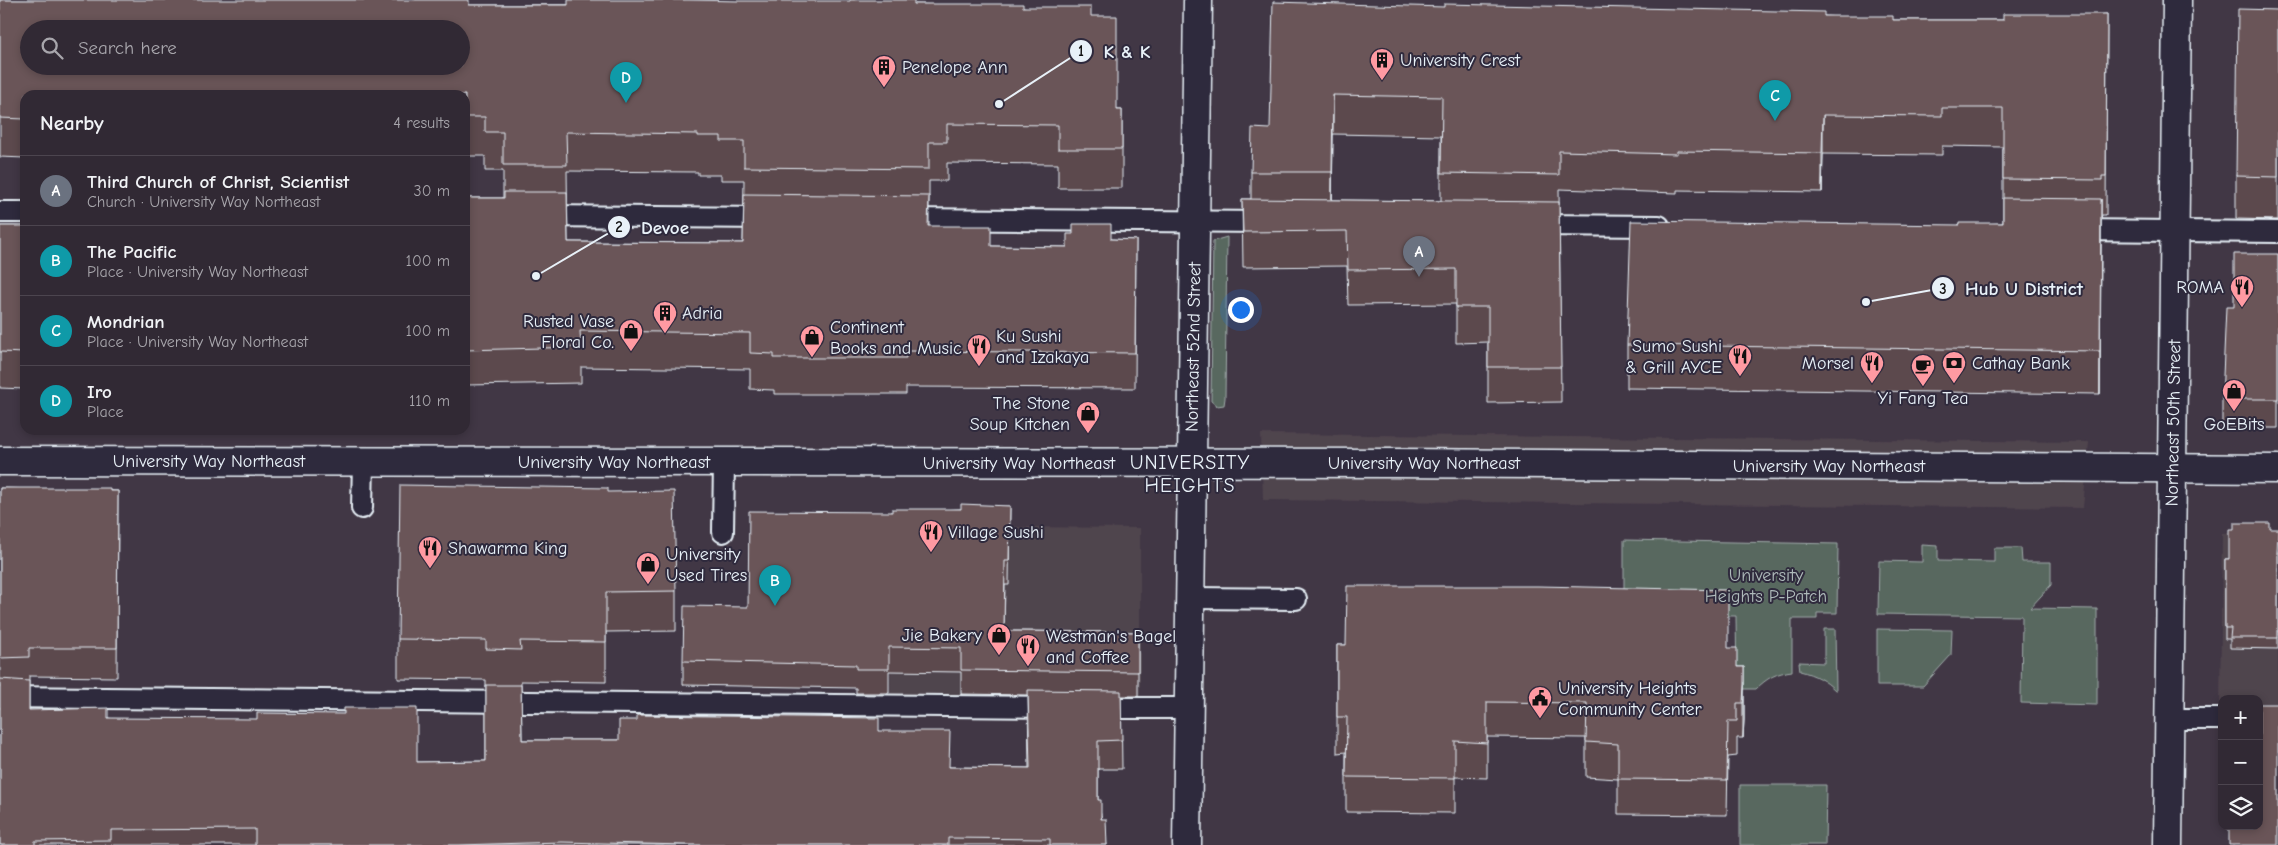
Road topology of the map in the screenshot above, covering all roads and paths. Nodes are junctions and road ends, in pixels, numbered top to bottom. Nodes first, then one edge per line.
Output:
1 (1198, 0) edge
2 (2177, 0) edge
3 (0, 212) edge
4 (20, 212) edge
5 (524, 216) edge
6 (792, 218) edge
7 (881, 219) edge
8 (1195, 222) junction
9 (1289, 222) edge
10 (1513, 224) edge
11 (1681, 226) edge
12 (2057, 230) edge
13 (2175, 231) junction
14 (2278, 232) edge
15 (0, 461) edge
16 (363, 461) junction
17 (724, 462) junction
18 (1191, 463) junction
19 (2172, 468) junction
20 (2278, 469) edge
21 (362, 508) dead end
22 (723, 532) dead end
23 (1190, 598) junction
24 (1296, 599) dead end
25 (0, 697) edge
26 (1188, 708) junction
27 (2169, 719) junction
28 (2218, 719) edge
29 (1187, 845) edge
30 (2168, 845) edge

1 - 8 street, Northeast 52nd Street
2 - 13 street, Northeast 50th Street
3 - 4 lane
5 - 6 lane
7 - 8 lane
8 - 9 lane
8 - 18 street, Northeast 52nd Street
10 - 11 lane
12 - 13 lane
13 - 14 lane
13 - 19 street, Northeast 50th Street
15 - 16 street, University Way Northeast
16 - 17 street, University Way Northeast
16 - 21 lane
17 - 18 street, University Way Northeast
17 - 22 lane
18 - 19 street, University Way Northeast
18 - 23 street, Northeast 52nd Street
19 - 20 street, University Way Northeast
19 - 27 street, Northeast 50th Street
23 - 24 lane
23 - 26 street, Northeast 52nd Street
25 - 26 lane
26 - 29 street, Northeast 52nd Street
27 - 28 lane
27 - 30 street, Northeast 50th Street

